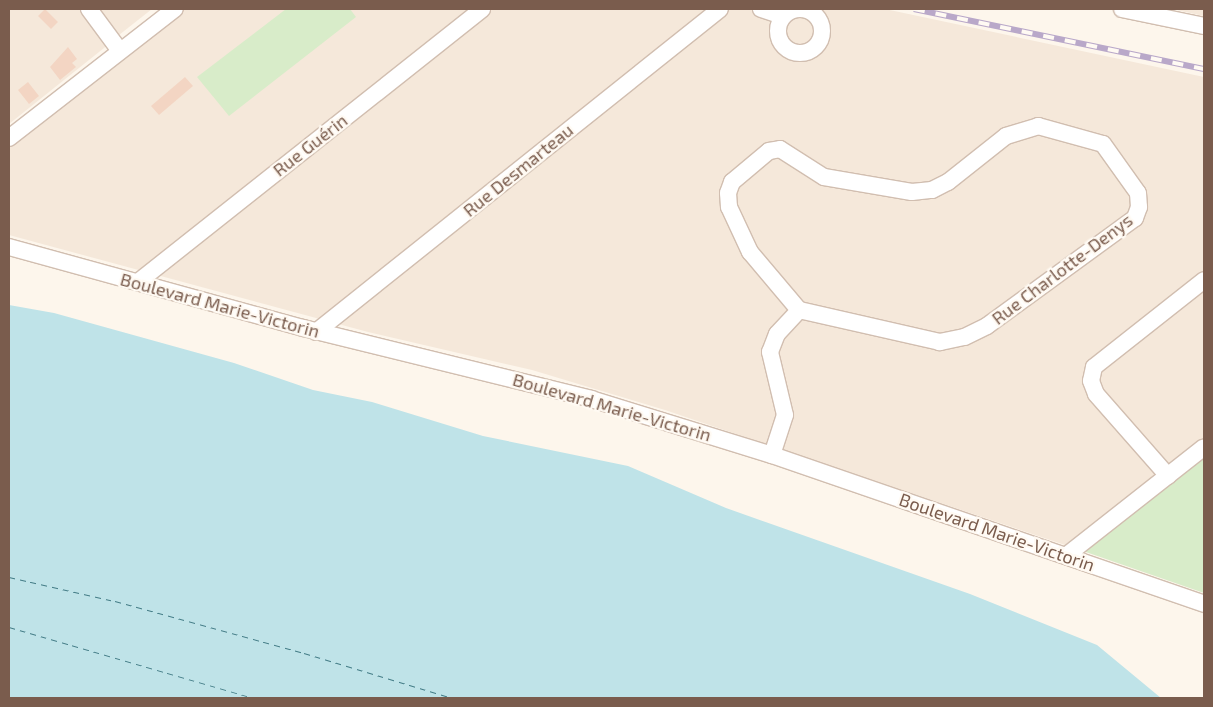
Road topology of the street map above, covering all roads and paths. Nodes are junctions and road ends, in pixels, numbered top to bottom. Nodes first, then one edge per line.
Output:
1 (90, 9) edge
2 (174, 9) edge
3 (482, 9) edge
4 (720, 9) edge
5 (761, 9) edge
6 (1122, 9) edge
7 (783, 16) dead end
8 (1204, 26) edge
9 (120, 51) junction
10 (9, 138) edge
11 (9, 246) edge
12 (1204, 280) edge
13 (138, 282) junction
14 (799, 310) junction
15 (316, 332) junction
16 (1204, 447) edge
17 (772, 455) junction
18 (1168, 476) junction
19 (1067, 555) junction
20 (1204, 604) edge

1 - 9 street
2 - 9 street
3 - 13 street, Rue Guérin
4 - 15 street, Rue Desmarteau
5 - 7 street
6 - 8 street
9 - 10 street
11 - 13 street, Boulevard Marie-Victorin
12 - 18 street
13 - 15 street, Boulevard Marie-Victorin
14 - 14 street, Rue Charlotte-Denys
14 - 17 street
15 - 17 street, Boulevard Marie-Victorin
16 - 18 street
17 - 19 street, Boulevard Marie-Victorin
18 - 19 street
19 - 20 street, Boulevard Marie-Victorin

